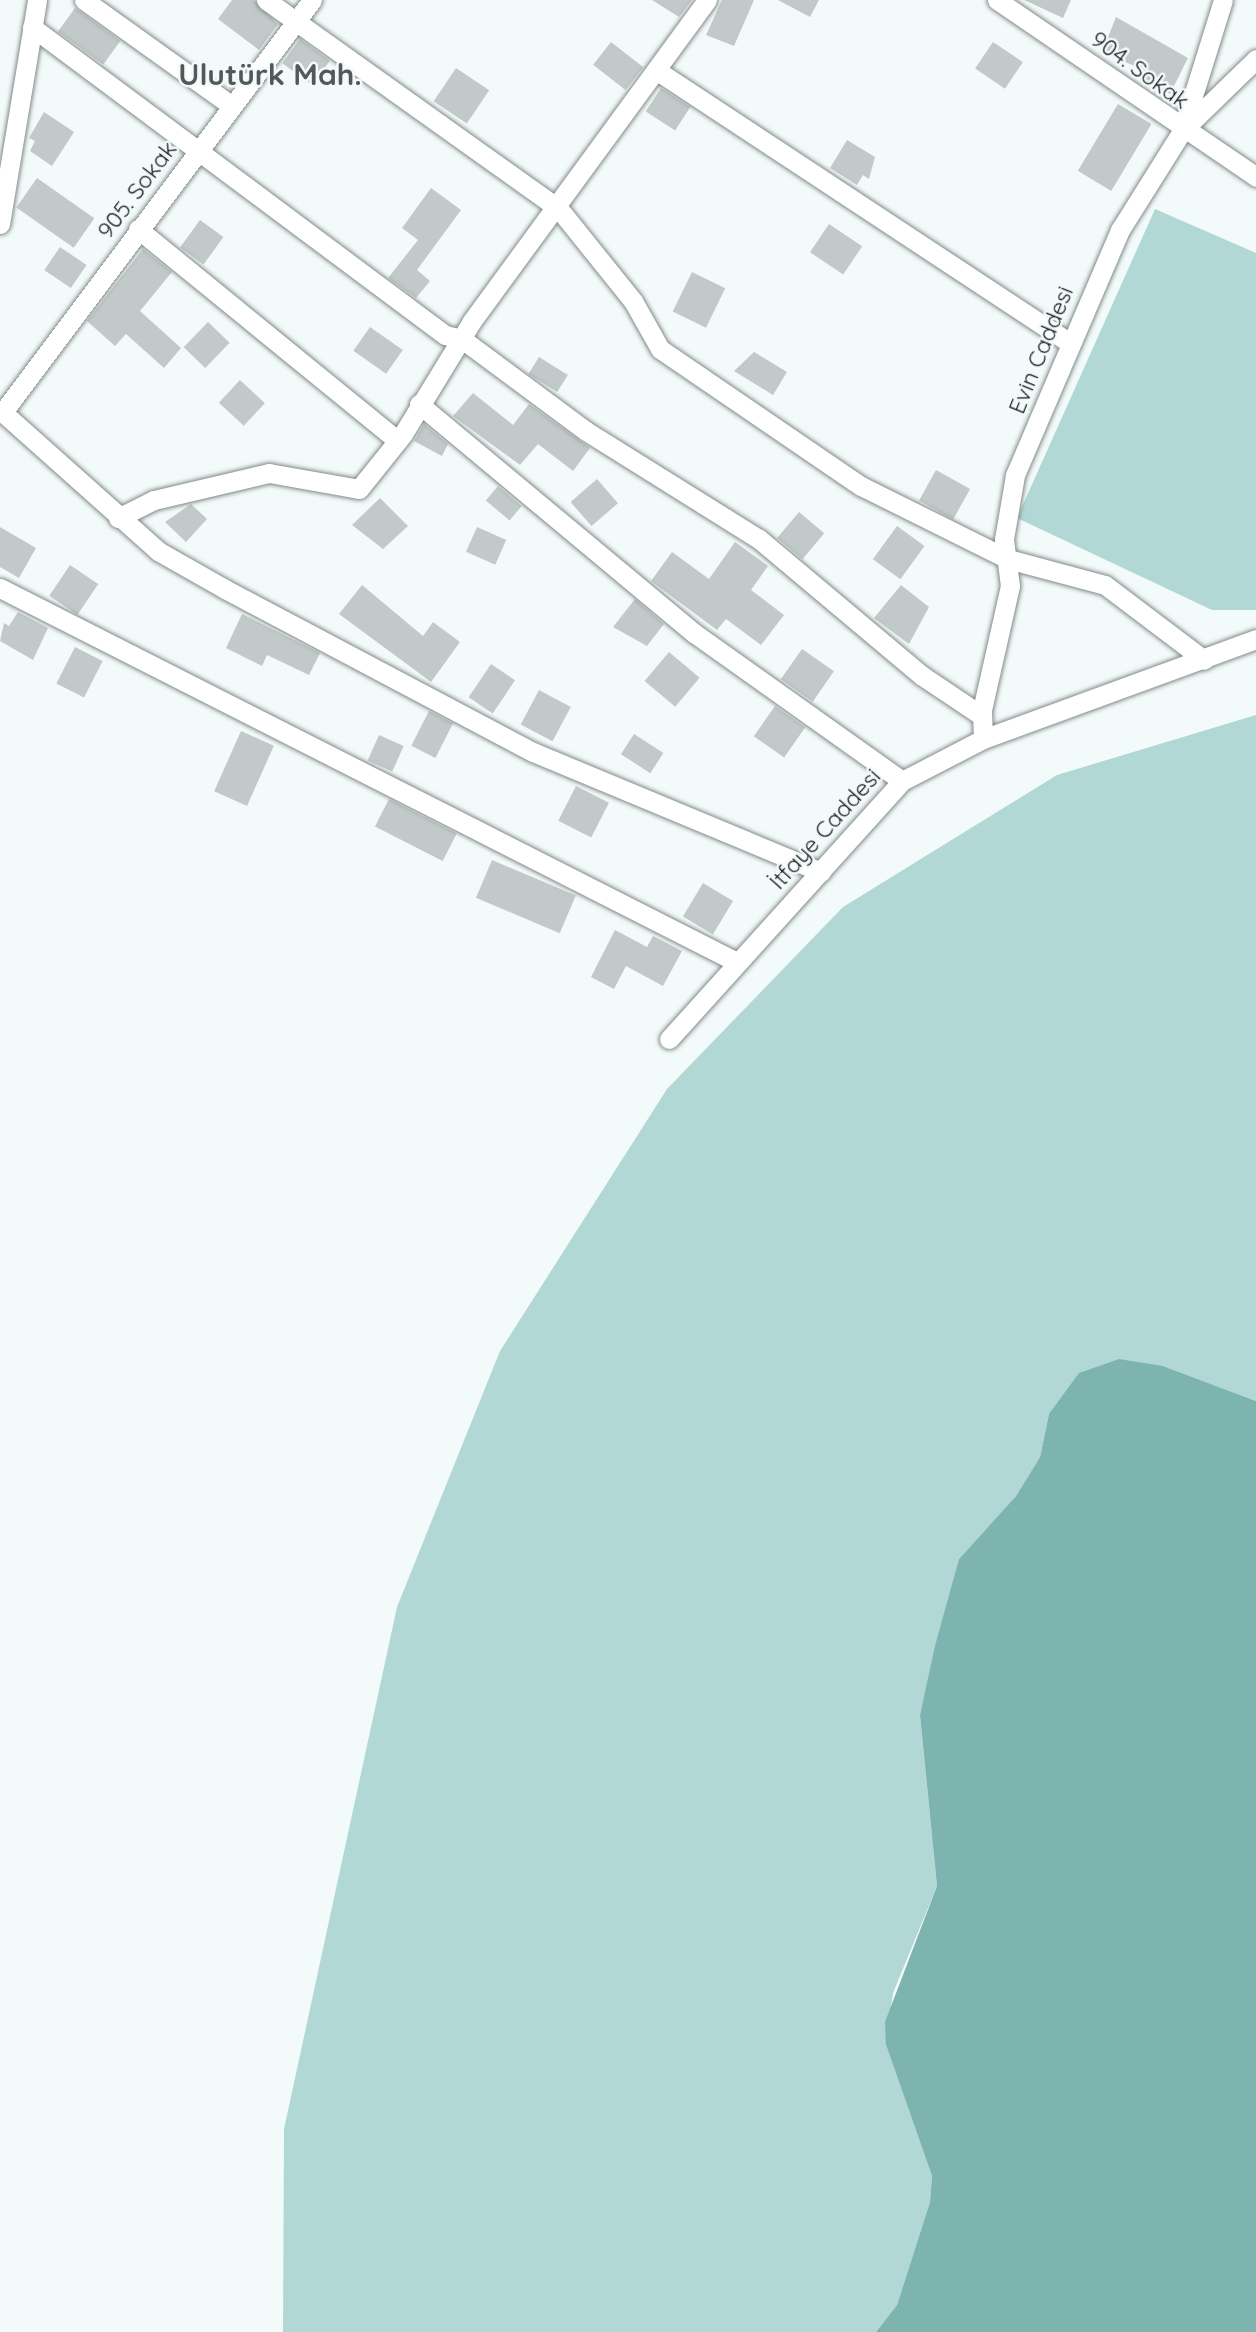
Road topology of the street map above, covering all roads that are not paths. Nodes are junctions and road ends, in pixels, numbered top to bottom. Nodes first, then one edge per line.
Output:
1 (37, 0) edge
2 (85, 0) edge
3 (266, 0) edge
4 (312, 0) edge
5 (707, 0) edge
6 (996, 0) edge
7 (1223, 0) edge
8 (1021, 8) edge
9 (294, 24) junction
10 (32, 27) junction
11 (1256, 59) edge
12 (659, 72) junction
13 (232, 106) junction
14 (1182, 131) junction
15 (197, 153) junction
16 (1256, 177) edge
17 (559, 209) junction
18 (0, 224) edge
19 (138, 229) junction
20 (462, 339) junction
21 (1068, 342) junction
22 (419, 404) junction
23 (2, 411) edge
24 (398, 440) junction
25 (118, 518) junction
26 (1008, 559) junction
27 (0, 588) edge
28 (1256, 639) edge
29 (1203, 660) junction
30 (982, 716) junction
31 (984, 739) junction
32 (902, 781) junction
33 (821, 872) junction
34 (735, 961) junction
35 (669, 1039) dead end

1 - 10 street
2 - 13 street
3 - 9 street
4 - 9 street, 905. Sokak
5 - 12 street
6 - 8 street, 904. Sokak
7 - 14 street, Evin Caddesi
8 - 14 street, 904. Sokak
9 - 13 street, 905. Sokak
9 - 17 street
10 - 15 street
10 - 18 street
11 - 14 street
12 - 17 street
12 - 21 street
13 - 15 street, 905. Sokak
14 - 16 street, 904. Sokak
14 - 21 street, Evin Caddesi
15 - 19 street, 905. Sokak
15 - 20 street
17 - 20 street
17 - 26 street
19 - 23 street, 905. Sokak
19 - 24 street
20 - 22 street
20 - 30 street
21 - 26 street, Evin Caddesi
22 - 24 street
22 - 32 street
23 - 25 street
24 - 25 street
25 - 33 street
26 - 29 street
26 - 30 street, Evin Caddesi
27 - 34 street
28 - 29 street, İtfaye Caddesi
29 - 31 street, İtfaye Caddesi
30 - 31 street, Evin Caddesi
31 - 32 street, İtfaye Caddesi
32 - 33 street, İtfaye Caddesi
33 - 34 street, İtfaye Caddesi
34 - 35 street, İtfaye Caddesi

